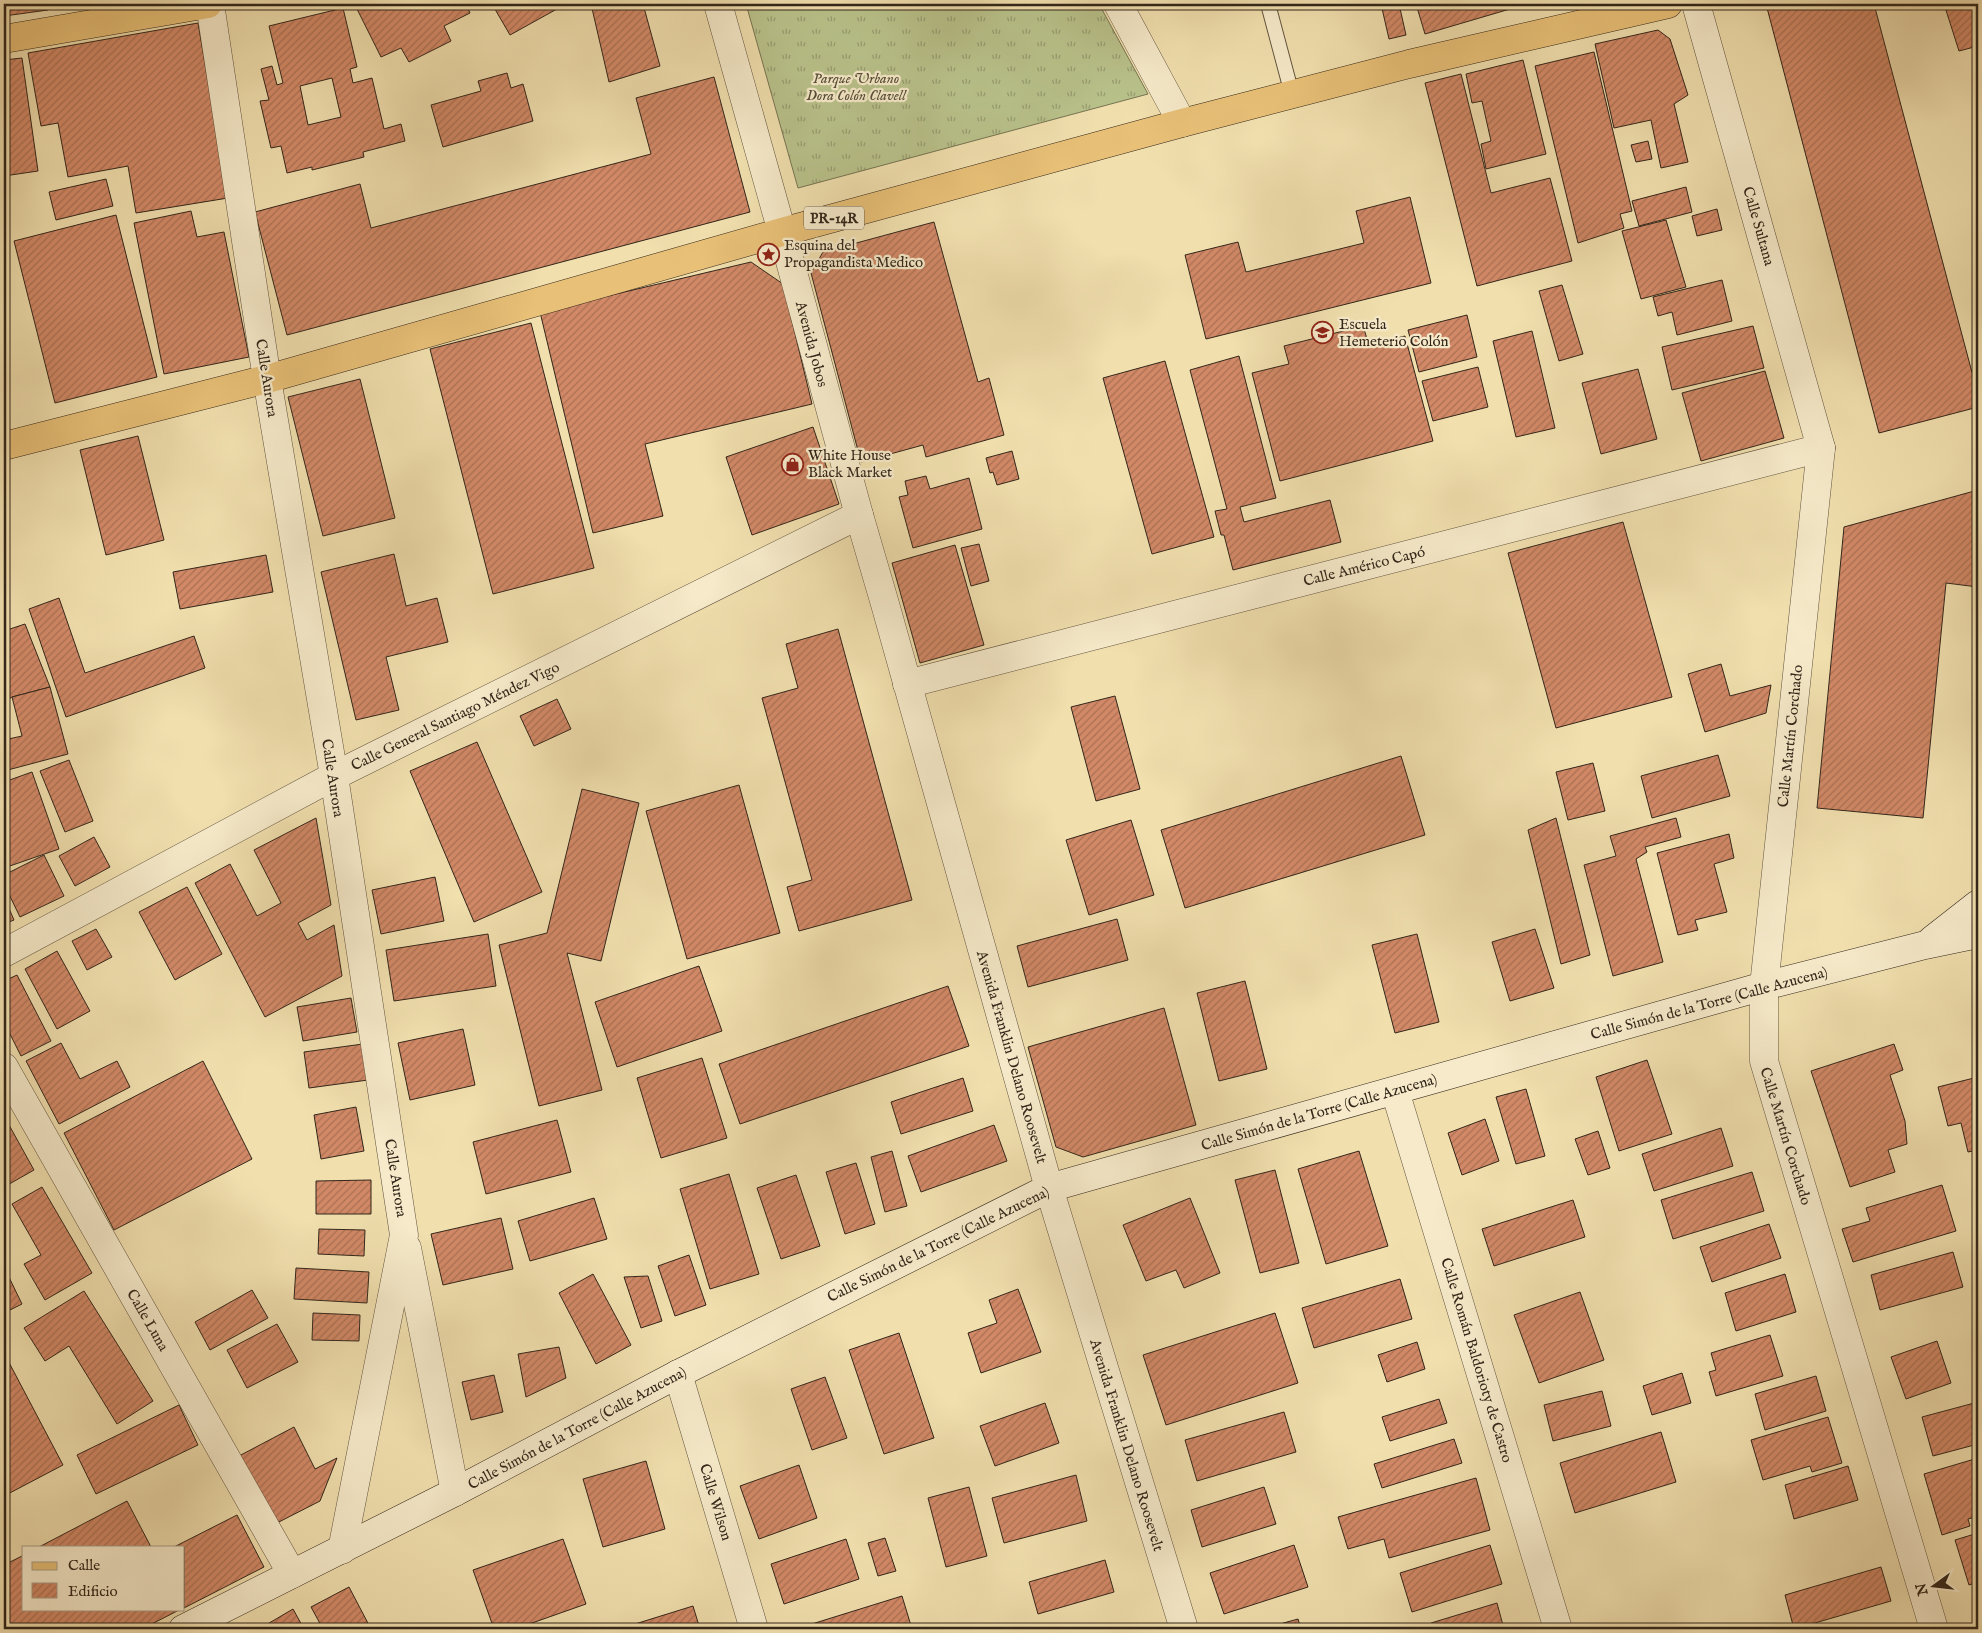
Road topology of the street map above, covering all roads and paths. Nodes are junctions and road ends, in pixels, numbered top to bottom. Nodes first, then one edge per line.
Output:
1 (209, 4) edge
2 (718, 4) edge
3 (1118, 4) edge
4 (1268, 4) edge
5 (1668, 4) edge
6 (1696, 4) edge
7 (4, 39) edge
8 (1292, 94) junction
9 (1182, 123) junction
10 (782, 232) junction
11 (266, 379) junction
12 (4, 446) edge
13 (1821, 448) junction
14 (858, 515) junction
15 (907, 684) junction
16 (334, 776) junction
17 (1978, 904) edge
18 (1978, 934) edge
19 (1925, 945) junction
20 (4, 953) edge
21 (1764, 986) junction
22 (4, 1067) edge
23 (1395, 1091) junction
24 (1049, 1188) junction
25 (404, 1235) junction
26 (678, 1374) junction
27 (455, 1492) junction
28 (342, 1550) junction
29 (292, 1574) junction
30 (183, 1629) edge
31 (754, 1629) edge
32 (1184, 1629) edge
33 (1558, 1629) edge
34 (1934, 1629) edge

1 - 7 main road
1 - 11 street, Calle Aurora
2 - 10 street, Avenida Jobos
3 - 9 street
4 - 8 lane
5 - 8 main road, PR-14R
6 - 13 street, Calle Sultana
8 - 9 main road, PR-14R
9 - 10 main road, PR-14R
10 - 11 main road, PR-14R
10 - 14 street, Avenida Jobos
11 - 12 main road, PR-14R
11 - 16 street, Calle Aurora
13 - 15 street, Calle Américo Capó
13 - 21 street, Calle Martín Corchado
14 - 15 street, Avenida Jobos
14 - 16 street, Calle General Santiago Méndez Vigo
15 - 24 street, Avenida Franklin Delano Roosevelt
16 - 20 street, Calle General Santiago Méndez Vigo
16 - 25 street, Calle Aurora
17 - 19 street
18 - 19 street, Calle Simón de la Torre (Calle Azucena)
19 - 21 street, Calle Simón de la Torre (Calle Azucena)
21 - 23 street, Calle Simón de la Torre (Calle Azucena)
21 - 34 street, Calle Martín Corchado
22 - 29 street, Calle Luna
23 - 24 street, Calle Simón de la Torre (Calle Azucena)
23 - 33 street, Calle Román Baldorioty de Castro
24 - 26 street, Calle Simón de la Torre (Calle Azucena)
24 - 32 street, Avenida Franklin Delano Roosevelt
25 - 27 street
25 - 28 street, Calle Aurora
26 - 27 street, Calle Simón de la Torre (Calle Azucena)
26 - 31 street, Calle Wilson
27 - 28 street, Calle Simón de la Torre (Calle Azucena)
28 - 29 street, Calle Simón de la Torre (Calle Azucena)
29 - 30 street, Calle Simón de la Torre (Calle Azucena)

